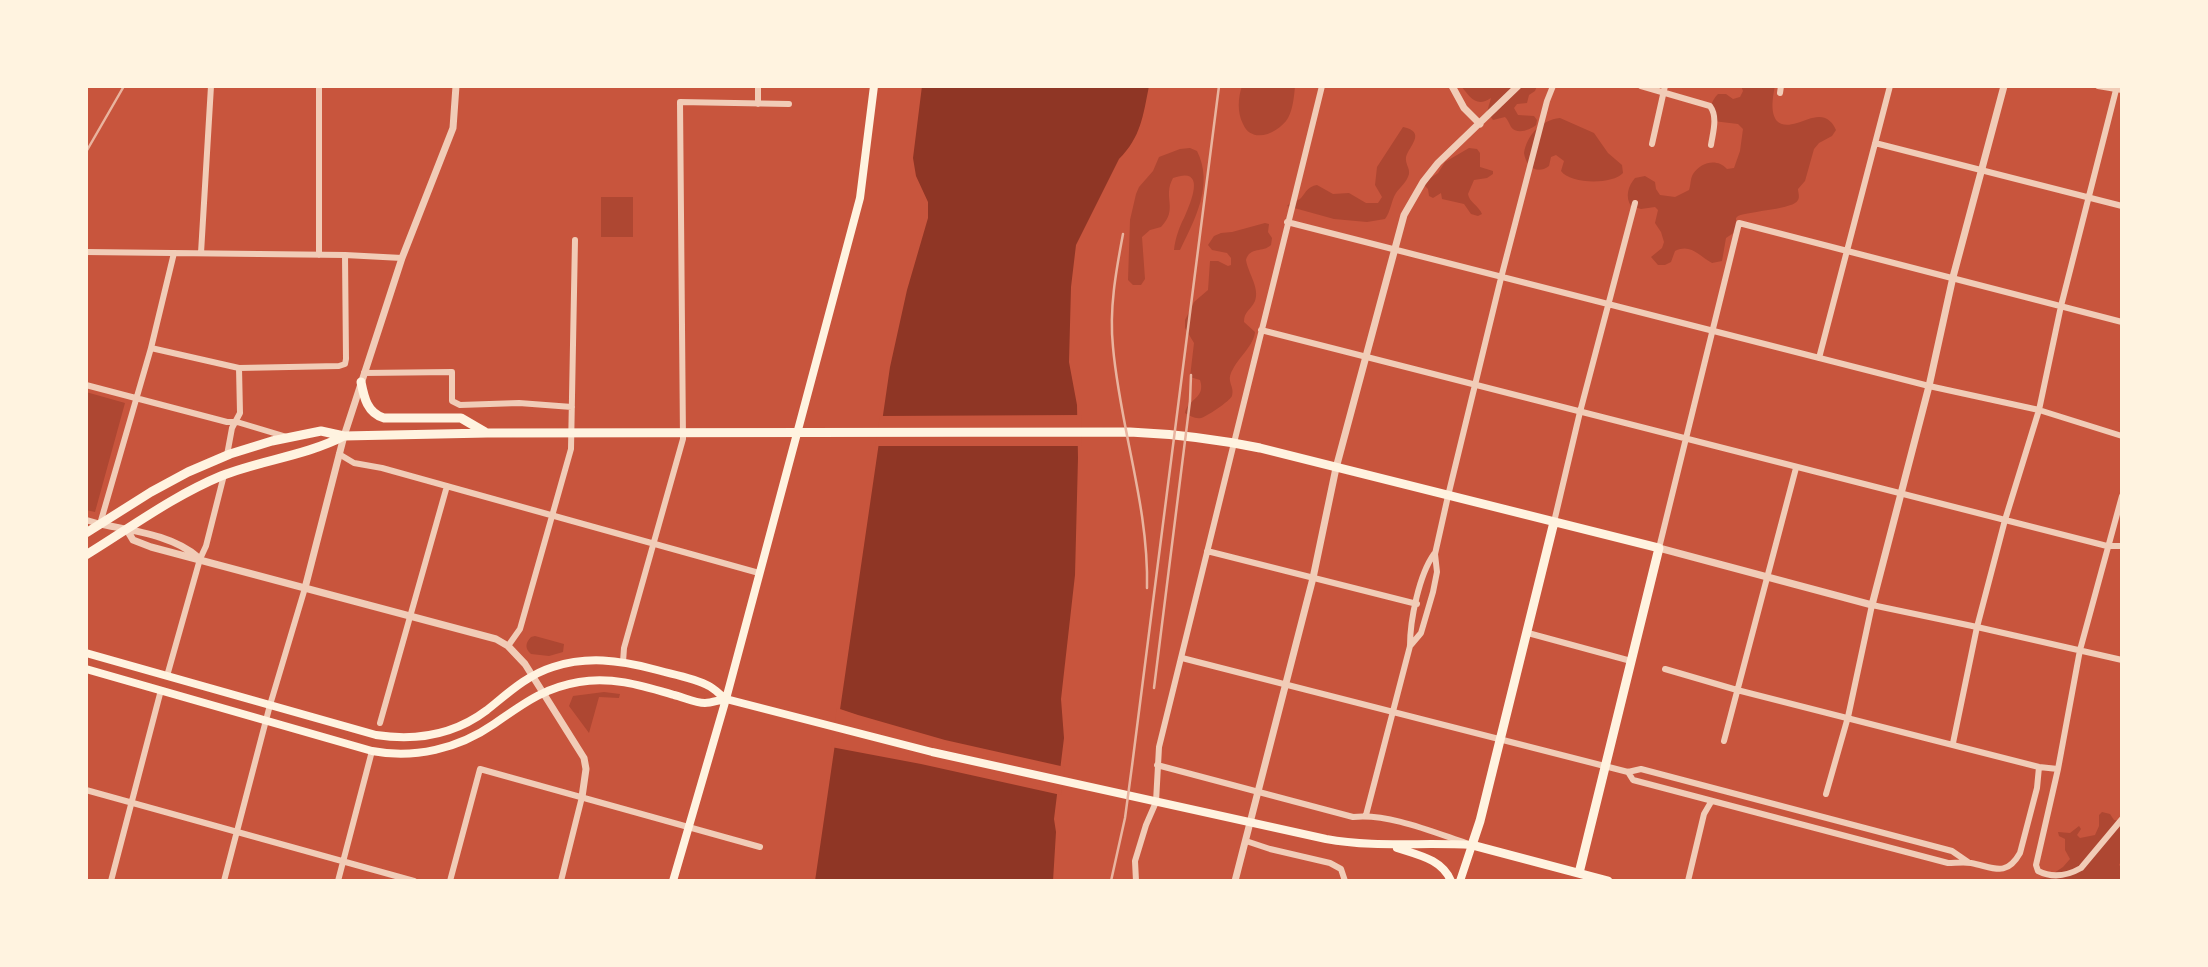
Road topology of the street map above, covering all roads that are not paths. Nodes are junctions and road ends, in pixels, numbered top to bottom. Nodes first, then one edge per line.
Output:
1 (211, 86) edge
2 (319, 86) edge
3 (456, 86) edge
4 (758, 86) edge
5 (874, 86) edge
6 (1322, 86) edge
7 (1452, 86) edge
8 (1518, 86) edge
9 (1553, 86) edge
10 (1641, 86) edge
11 (1890, 86) edge
12 (2004, 86) edge
13 (2098, 86) edge
14 (1665, 89) edge
15 (2118, 89) edge
16 (758, 104) junction
17 (789, 104) dead end
18 (1480, 124) junction
19 (1875, 143) junction
20 (1652, 144) dead end
21 (1711, 145) dead end
22 (1982, 171) junction
23 (2088, 199) junction
24 (1635, 204) dead end
25 (2122, 206) edge
26 (1287, 222) junction
27 (575, 240) dead end
28 (1393, 249) junction
29 (1847, 251) junction
30 (86, 252) edge
31 (174, 253) junction
32 (201, 253) junction
33 (319, 255) junction
34 (345, 255) junction
35 (401, 258) junction
36 (1953, 277) junction
37 (1501, 278) junction
38 (1609, 304) junction
39 (2061, 306) junction
40 (2122, 322) edge
41 (1261, 330) junction
42 (1713, 332) junction
43 (151, 348) junction
44 (1365, 358) junction
45 (1819, 358) junction
46 (239, 368) junction
47 (363, 377) junction
48 (86, 385) edge
49 (1475, 386) junction
50 (1929, 386) junction
51 (136, 398) junction
52 (572, 407) junction
53 (2039, 410) junction
54 (1580, 412) junction
55 (237, 422) junction
56 (487, 433) junction
57 (344, 436) junction
58 (2122, 436) edge
59 (287, 437) junction
60 (1686, 439) junction
61 (339, 454) junction
62 (227, 455) junction
63 (1336, 468) junction
64 (1796, 468) junction
65 (225, 475) junction
66 (447, 486) junction
67 (1901, 494) junction
68 (1448, 496) junction
69 (2122, 496) edge
70 (552, 515) junction
71 (86, 520) edge
72 (2006, 520) junction
73 (1555, 522) junction
74 (100, 524) junction
75 (127, 530) junction
76 (86, 533) edge
77 (652, 544) junction
78 (2108, 546) junction
79 (2122, 546) edge
80 (1659, 548) junction
81 (1207, 551) junction
82 (1435, 554) junction
83 (86, 555) edge
84 (200, 559) junction
85 (759, 573) junction
86 (1767, 577) junction
87 (1313, 578) junction
88 (305, 588) junction
89 (1417, 604) junction
90 (1872, 605) junction
91 (410, 617) junction
92 (1977, 626) junction
93 (1528, 633) junction
94 (508, 646) junction
95 (1410, 646) junction
96 (2080, 650) junction
97 (86, 653) edge
98 (1182, 657) junction
99 (2122, 660) edge
100 (1631, 661) junction
101 (623, 662) junction
102 (1665, 669) dead end
103 (86, 670) edge
104 (167, 676) junction
105 (533, 676) junction
106 (1286, 685) junction
107 (161, 690) junction
108 (1738, 690) junction
109 (543, 692) junction
110 (726, 699) junction
111 (271, 705) junction
112 (1392, 713) junction
113 (1847, 717) junction
114 (266, 721) junction
115 (380, 723) dead end
116 (1501, 740) junction
117 (1724, 741) dead end
118 (1953, 743) junction
119 (372, 751) junction
120 (1157, 765) junction
121 (1605, 766) junction
122 (2039, 767) junction
123 (2058, 769) junction
124 (1628, 772) junction
125 (86, 790) edge
126 (1258, 792) junction
127 (1826, 794) dead end
128 (582, 797) junction
129 (1711, 802) junction
130 (133, 804) junction
131 (1366, 815) junction
132 (2122, 820) edge
133 (689, 827) junction
134 (237, 832) junction
135 (1246, 841) junction
136 (1391, 845) junction
137 (1472, 845) junction
138 (760, 847) dead end
139 (344, 862) junction
140 (1968, 862) junction
141 (1578, 877) edge
142 (111, 881) edge
143 (224, 881) edge
144 (338, 881) edge
145 (414, 881) edge
146 (450, 881) edge
147 (561, 881) edge
148 (673, 881) edge
149 (1136, 881) edge
150 (1236, 881) edge
151 (1345, 881) edge
152 (1451, 881) edge
153 (1460, 881) edge
154 (1608, 881) edge
155 (1688, 881) edge

1 - 32 street
2 - 33 street
3 - 35 street
4 - 16 street
5 - 85 main road
6 - 26 street
7 - 18 street
8 - 18 street
9 - 37 street
10 - 14 street
11 - 19 street
12 - 22 street
13 - 15 street
14 - 20 street
14 - 21 street
15 - 23 street
16 - 17 street
16 - 77 street
18 - 28 street
19 - 22 street
19 - 29 street
22 - 23 street
22 - 36 street
23 - 25 street
23 - 39 street
24 - 38 street
26 - 28 street
26 - 41 street
27 - 52 street
28 - 37 street
28 - 44 street
29 - 36 street
29 - 42 street
29 - 45 street
30 - 31 street
31 - 32 street
31 - 43 street
32 - 33 street
33 - 34 street
34 - 35 street
34 - 46 street
35 - 47 street
36 - 39 street
36 - 50 street
37 - 38 street
37 - 49 street
38 - 42 street
38 - 54 street
39 - 40 street
39 - 53 street
41 - 44 street
41 - 81 street
42 - 45 street
42 - 60 street
43 - 46 street
43 - 51 street
44 - 49 street
44 - 63 street
45 - 50 street
46 - 55 street
47 - 52 street
47 - 56 main road
47 - 57 street
48 - 51 street
49 - 54 street
49 - 68 street
50 - 53 street
50 - 67 street
51 - 55 street
51 - 74 street
52 - 70 street
53 - 58 street
53 - 72 street
54 - 60 street
54 - 73 street
55 - 59 street
55 - 62 street
56 - 57 main road
56 - 63 main road
57 - 59 main road
57 - 61 street
57 - 65 main road
59 - 62 main road
60 - 64 street
60 - 80 street
61 - 66 street
61 - 88 street
62 - 74 main road
63 - 68 main road
63 - 87 street
64 - 67 street
64 - 86 street
65 - 75 main road
65 - 84 street
66 - 70 street
66 - 91 street
67 - 72 street
67 - 90 street
68 - 73 main road
68 - 82 street
69 - 78 street
70 - 77 street
70 - 94 street
71 - 74 street
72 - 78 street
72 - 92 street
73 - 80 main road
73 - 93 main road
74 - 75 street
74 - 76 main road
75 - 83 main road
75 - 84 street
77 - 85 street
77 - 101 street
78 - 79 street
78 - 96 street
80 - 86 street
80 - 100 main road
81 - 87 street
81 - 98 street
82 - 89 street
82 - 95 street
84 - 88 street
84 - 104 street
85 - 110 main road
86 - 90 street
86 - 108 street
87 - 89 street
87 - 106 street
88 - 91 street
88 - 111 street
89 - 95 street
90 - 92 street
90 - 113 street
91 - 94 street
91 - 115 street
92 - 96 street
92 - 118 street
93 - 100 street
93 - 116 main road
94 - 105 street
95 - 112 street
96 - 99 street
96 - 123 street
97 - 104 main road
98 - 106 street
98 - 120 street
100 - 121 main road
101 - 105 main road
101 - 110 main road
102 - 108 street
103 - 107 main road
104 - 111 main road
105 - 109 street
105 - 111 main road
106 - 112 street
106 - 126 street
107 - 114 main road
107 - 130 street
108 - 113 street
108 - 117 street
109 - 110 main road
109 - 119 main road
109 - 128 street
110 - 133 main road
110 - 136 main road
111 - 114 street
112 - 116 street
112 - 131 street
113 - 118 street
113 - 127 street
114 - 119 main road
114 - 134 street
116 - 121 street
116 - 137 main road
118 - 122 street
119 - 139 street
120 - 126 street
120 - 149 street
121 - 124 street
121 - 141 main road
122 - 123 street
122 - 140 street
123 - 132 street
124 - 129 street
124 - 140 street
125 - 130 street
126 - 131 street
126 - 135 street
128 - 133 street
128 - 146 street
128 - 147 street
129 - 140 street
129 - 155 street
130 - 134 street
130 - 142 street
131 - 137 street
133 - 138 street
133 - 148 main road
134 - 139 street
134 - 143 street
135 - 150 street
135 - 151 street
136 - 137 main road
136 - 152 main road
137 - 141 main road
137 - 153 main road
139 - 144 street
139 - 145 street
141 - 154 main road

